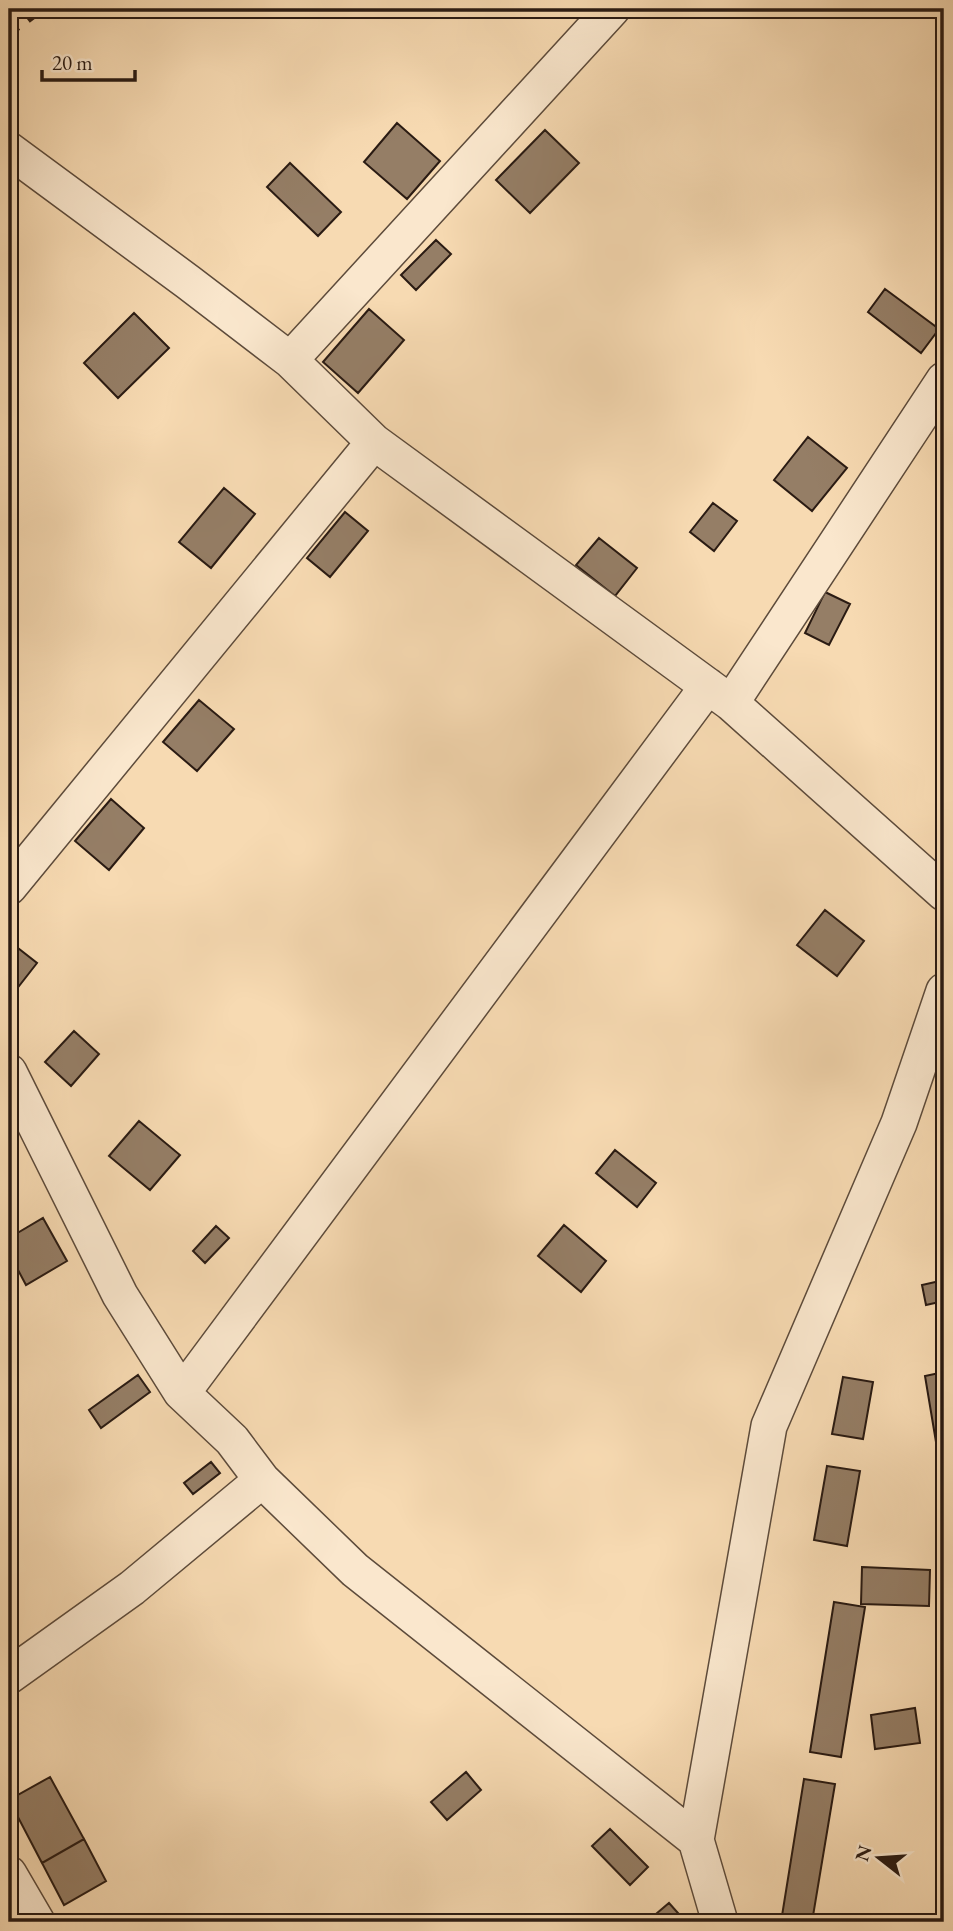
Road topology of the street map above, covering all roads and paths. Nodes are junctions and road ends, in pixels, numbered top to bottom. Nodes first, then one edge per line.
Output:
1 (611, 9) edge
2 (9, 150) edge
3 (290, 360) junction
4 (944, 380) edge
5 (374, 442) junction
6 (720, 695) junction
7 (9, 887) edge
8 (944, 893) edge
9 (944, 991) edge
10 (9, 1072) edge
11 (183, 1392) junction
12 (262, 1480) junction
13 (9, 1676) edge
14 (696, 1840) junction
15 (9, 1874) edge
16 (37, 1922) edge
17 (720, 1922) edge

1 - 3 street
2 - 3 street
3 - 5 street
4 - 6 street
5 - 6 street
5 - 7 street
6 - 8 street
6 - 11 street
9 - 14 street
10 - 11 street
11 - 12 street
12 - 13 street
12 - 14 street
14 - 17 street
15 - 16 street

